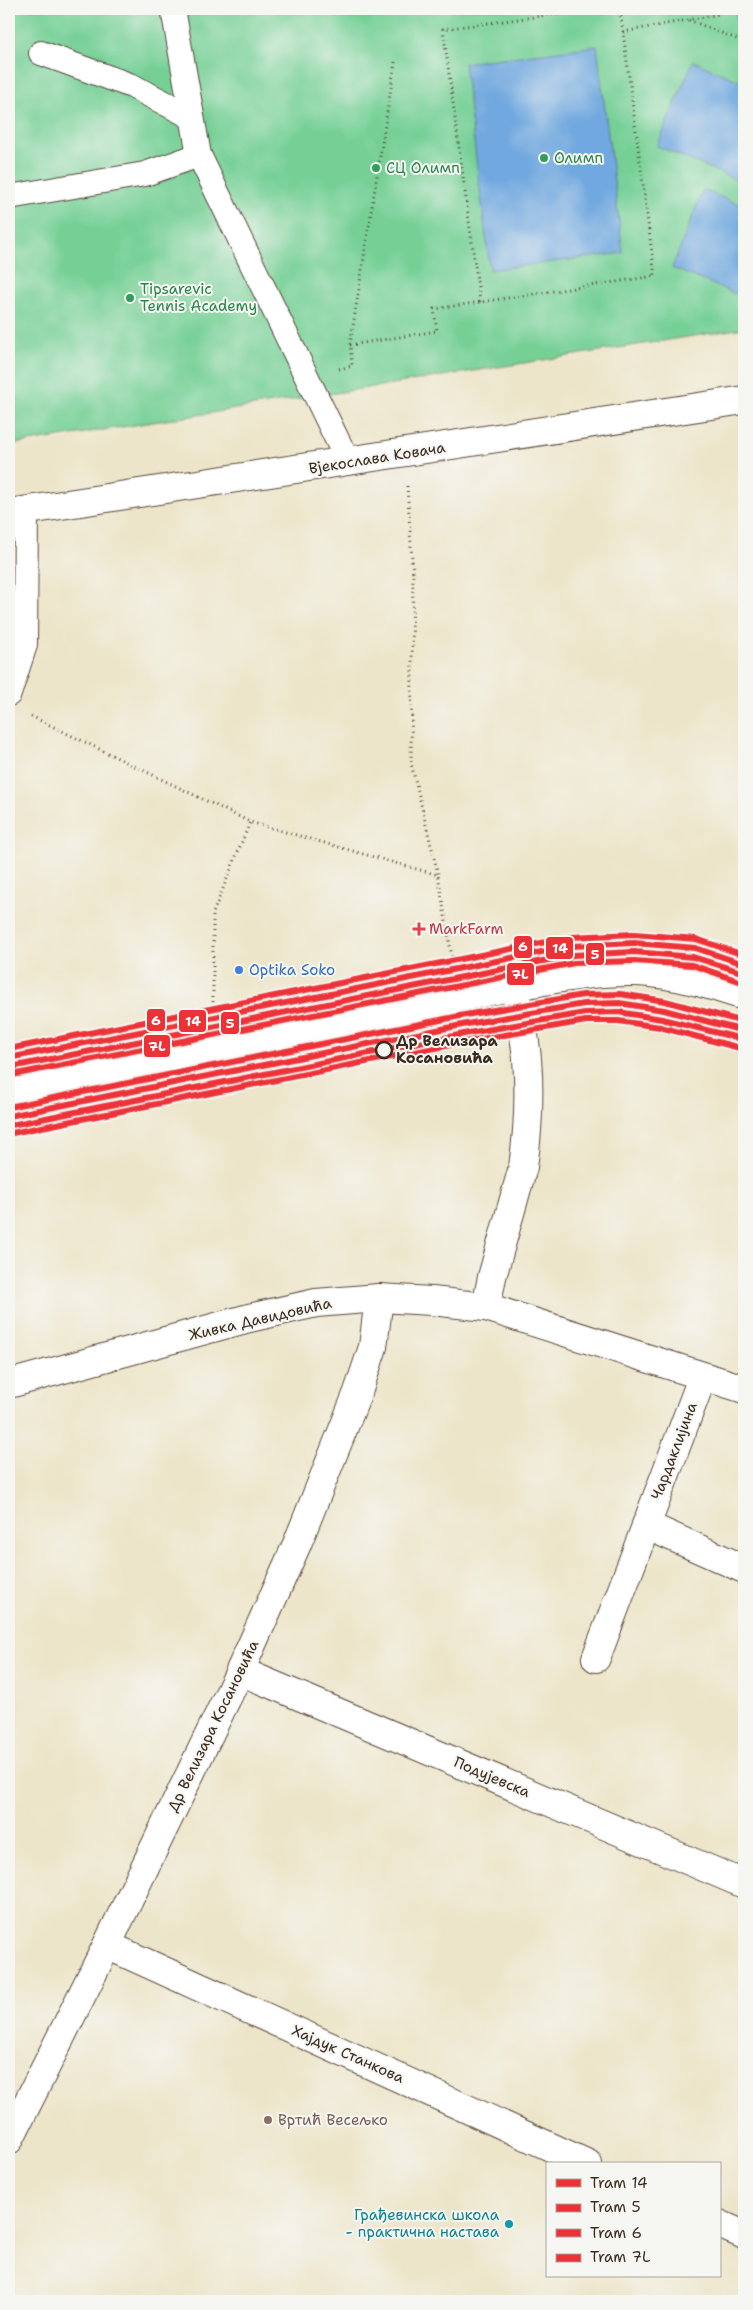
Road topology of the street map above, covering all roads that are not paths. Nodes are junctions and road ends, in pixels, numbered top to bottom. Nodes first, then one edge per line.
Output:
1 (173, 9) edge
2 (41, 53) dead end
3 (192, 117) junction
4 (199, 156) junction
5 (9, 197) edge
6 (744, 400) edge
7 (348, 462) junction
8 (17, 512) edge
9 (9, 694) edge
10 (515, 986) junction
11 (744, 996) edge
12 (9, 1090) edge
13 (379, 1298) junction
14 (486, 1308) junction
15 (702, 1378) junction
16 (9, 1384) edge
17 (744, 1389) edge
18 (646, 1525) junction
19 (744, 1569) edge
20 (596, 1658) dead end
21 (240, 1671) junction
22 (744, 1884) edge
23 (107, 1945) junction
24 (9, 2140) edge
25 (584, 2162) edge
26 (720, 2224) edge
27 (744, 2235) edge

1 - 3 lane
2 - 3 lane
3 - 4 lane
4 - 5 lane
4 - 7 lane
6 - 7 street, Вјекослава Ковача
7 - 8 street, Вјекослава Ковача
8 - 9 lane
10 - 11 street
10 - 12 street
10 - 14 street
13 - 14 street, Живка Давидовића
13 - 16 street, Живка Давидовића
13 - 21 street, Др Велизара Косановића
14 - 15 street, Живка Давидовића
15 - 17 street, Живка Давидовића
15 - 18 street, Чардаклијина
18 - 19 street
18 - 20 street, Чардаклијина
21 - 22 street, Подујевска
21 - 23 street, Др Велизара Косановића
23 - 24 street, Др Велизара Косановића
23 - 25 street, Хајдук Станкова
26 - 27 street

